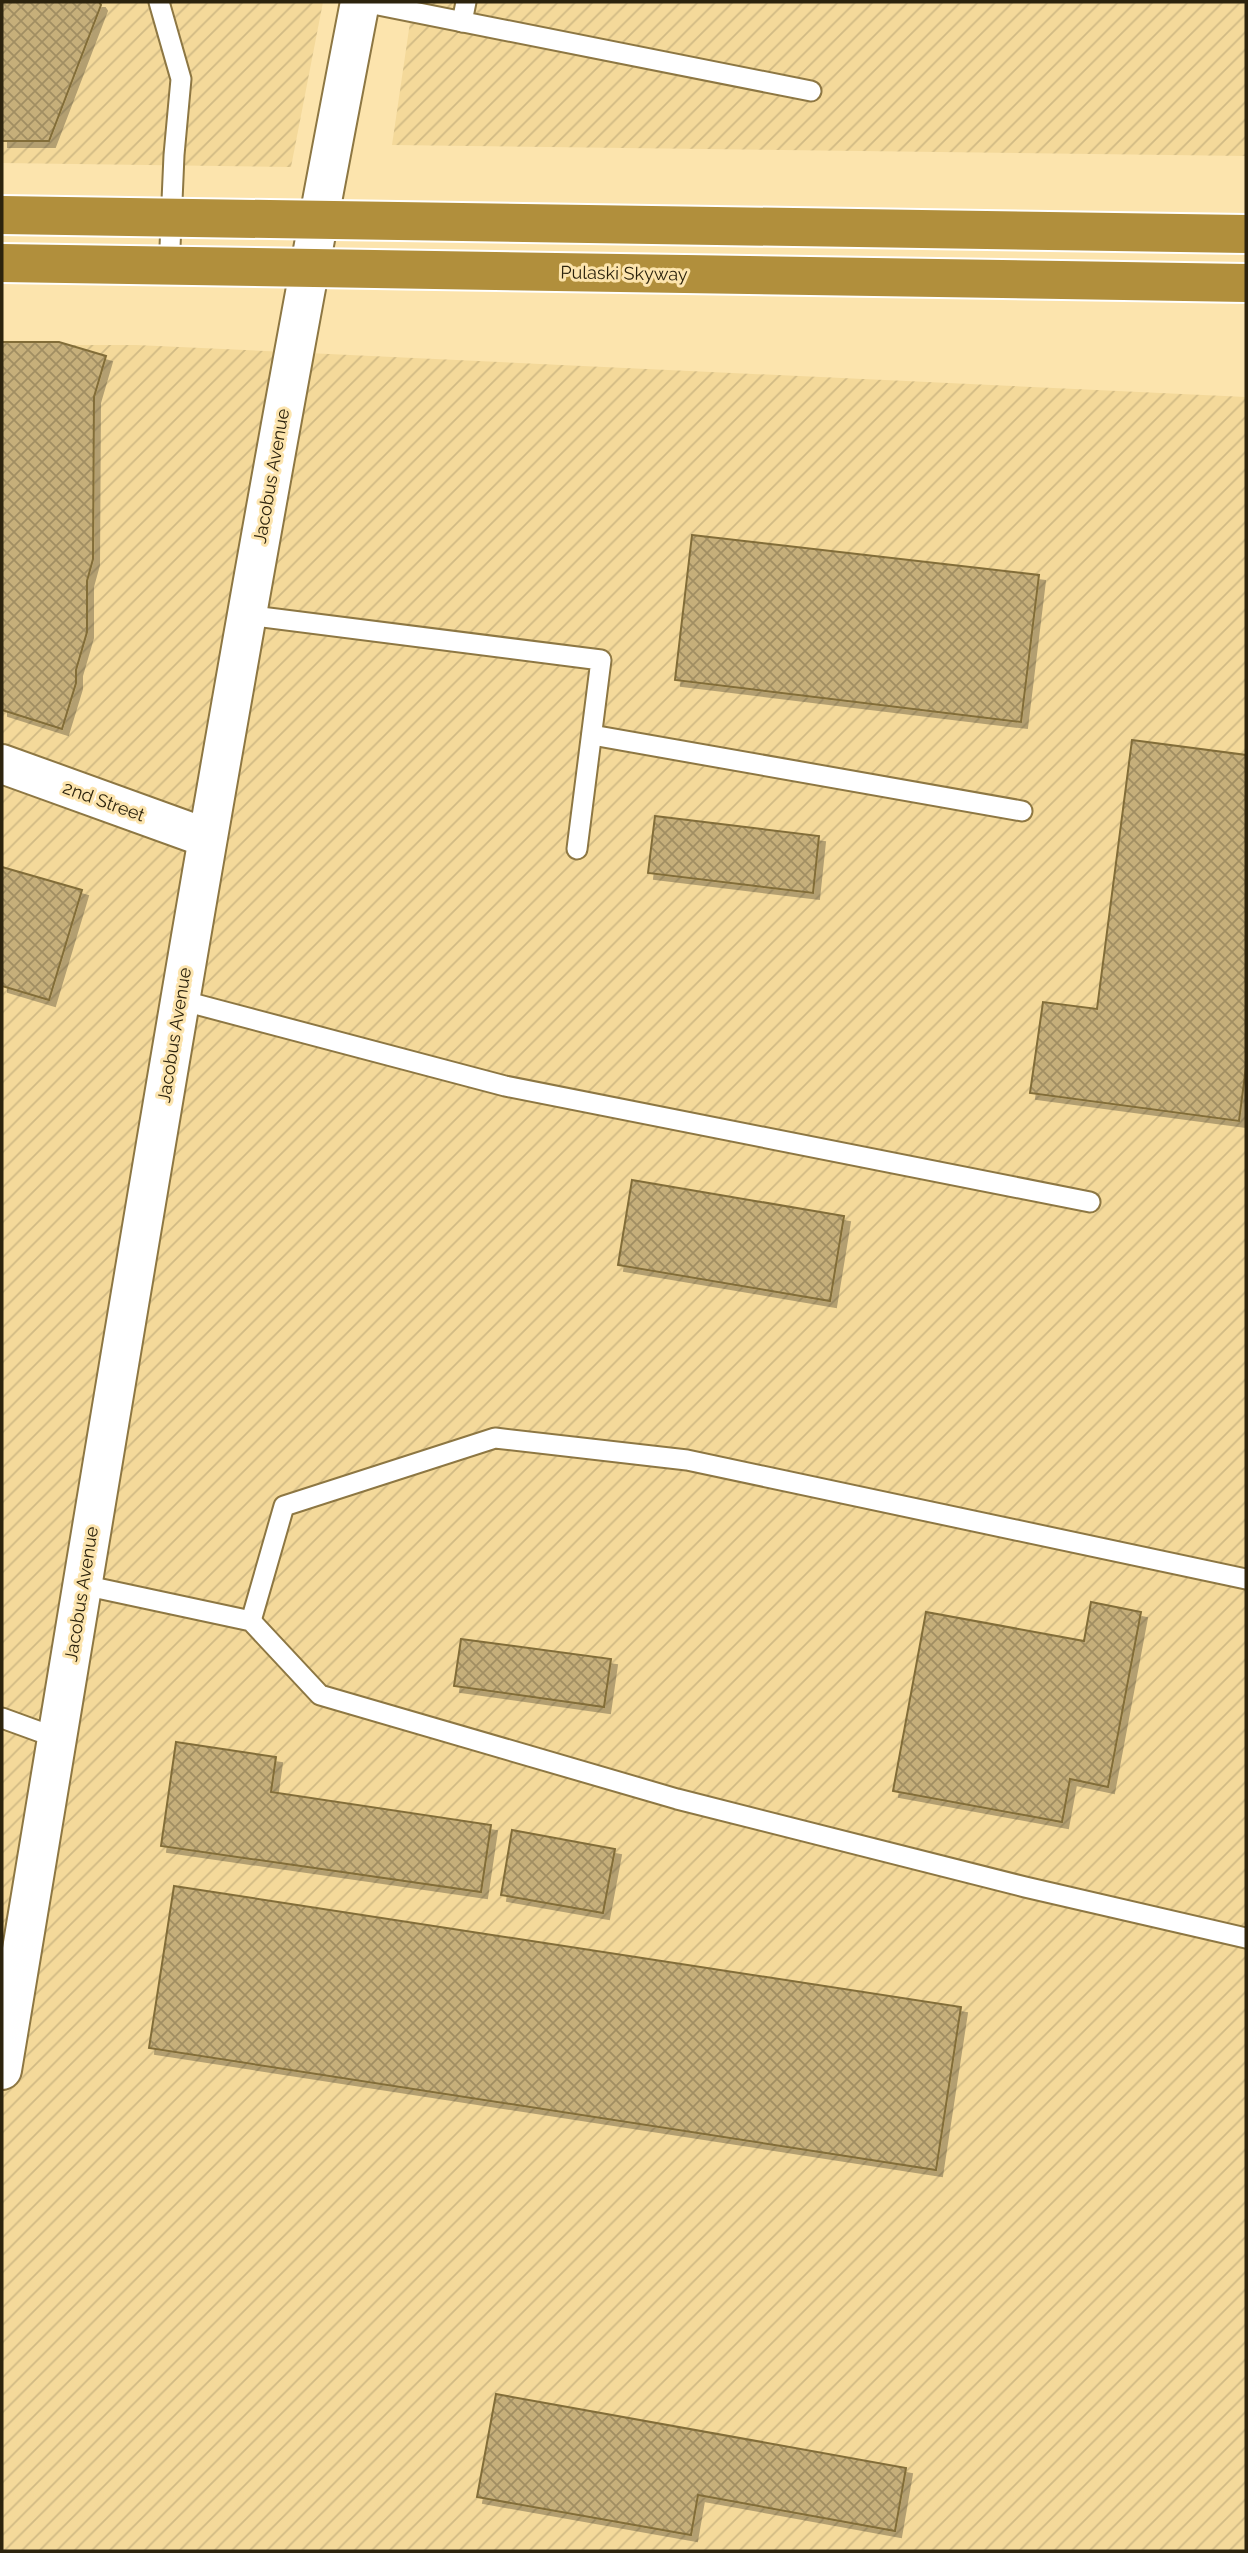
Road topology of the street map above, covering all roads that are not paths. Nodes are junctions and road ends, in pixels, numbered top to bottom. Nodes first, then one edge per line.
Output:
1 (159, 2) edge
2 (362, 2) edge
3 (466, 2) edge
4 (462, 22) junction
5 (811, 91) dead end
6 (2, 215) edge
7 (1246, 234) edge
8 (2, 263) edge
9 (169, 275) dead end
10 (1246, 284) edge
11 (246, 615) junction
12 (592, 734) junction
13 (2, 764) edge
14 (1022, 811) dead end
15 (207, 838) junction
16 (577, 849) dead end
17 (180, 1000) junction
18 (1090, 1202) dead end
19 (1246, 1579) edge
20 (83, 1585) junction
21 (251, 1621) junction
22 (2, 1718) edge
23 (57, 1738) junction
24 (1246, 1938) edge
25 (2, 2070) edge

1 - 9 lane
2 - 4 lane
2 - 11 street, Jacobus Avenue
3 - 4 lane
4 - 5 lane
6 - 7 highway, bridge
8 - 10 highway, Pulaski Skyway, bridge
11 - 12 lane
11 - 15 street, Jacobus Avenue
12 - 14 lane
12 - 16 lane
13 - 15 street, 2nd Street
15 - 17 street, Jacobus Avenue
17 - 18 lane
17 - 20 street, Jacobus Avenue
19 - 21 lane
20 - 21 lane
20 - 23 street, Jacobus Avenue
21 - 24 lane
22 - 23 lane
23 - 25 street, Jacobus Avenue

